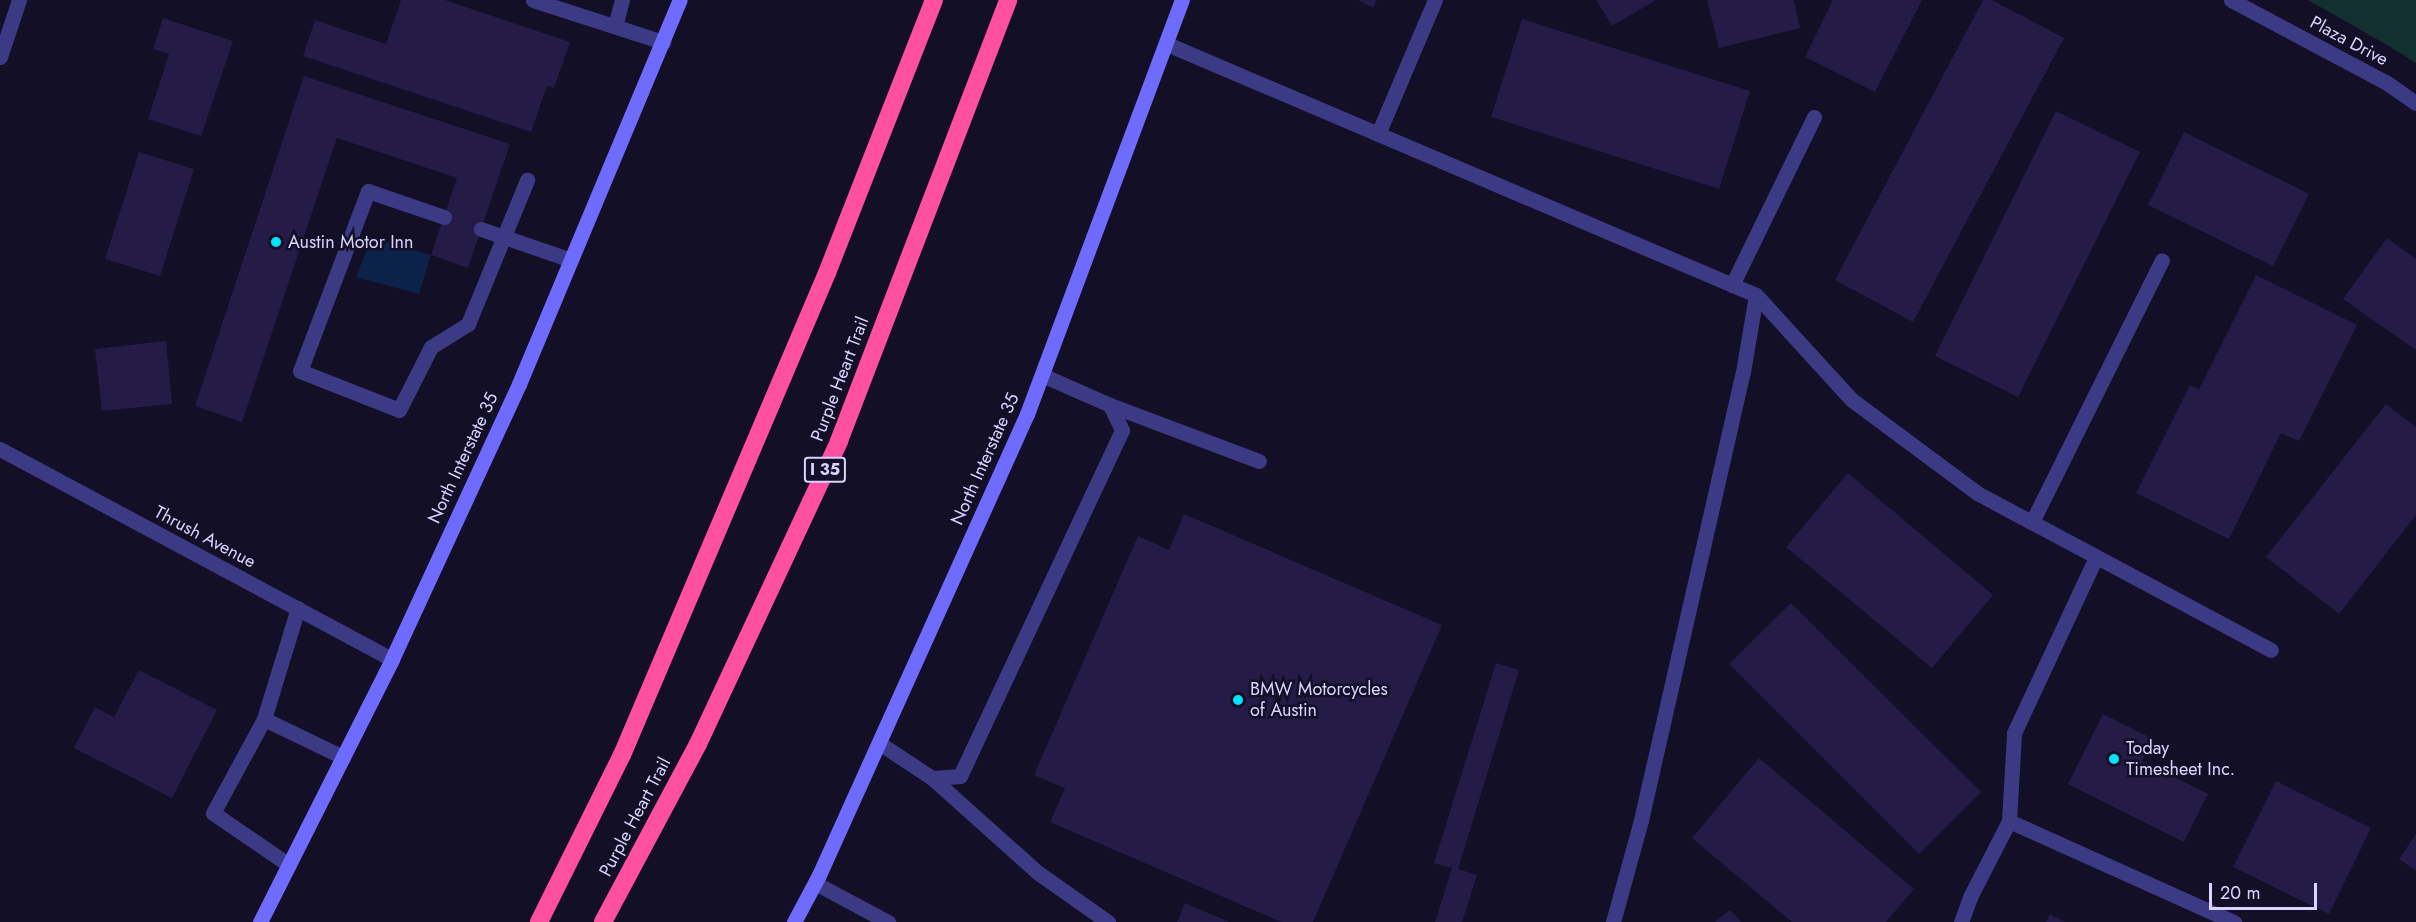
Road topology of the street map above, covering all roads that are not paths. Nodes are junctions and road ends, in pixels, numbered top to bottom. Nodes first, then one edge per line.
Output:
1 (19, 0) edge
2 (533, 0) edge
3 (622, 0) edge
4 (680, 0) edge
5 (934, 0) edge
6 (1008, 0) edge
7 (1182, 0) edge
8 (1435, 0) edge
9 (2230, 0) edge
10 (615, 26) junction
11 (663, 42) junction
12 (1167, 44) junction
13 (0, 57) edge
14 (2416, 103) edge
15 (1814, 117) dead end
16 (1378, 134) junction
17 (527, 180) dead end
18 (444, 217) dead end
19 (481, 229) dead end
20 (502, 237) junction
21 (571, 260) junction
22 (2162, 260) dead end
23 (1732, 285) junction
24 (1756, 295) junction
25 (1042, 375) junction
26 (1110, 405) junction
27 (0, 449) edge
28 (1259, 461) dead end
29 (2032, 522) junction
30 (2096, 557) junction
31 (298, 608) junction
32 (2271, 650) dead end
33 (392, 659) junction
34 (264, 719) junction
35 (879, 743) junction
36 (343, 757) junction
37 (932, 778) junction
38 (2009, 821) junction
39 (289, 865) junction
40 (815, 883) junction
41 (260, 922) edge
42 (539, 922) edge
43 (603, 922) edge
44 (794, 922) edge
45 (886, 922) edge
46 (1108, 922) edge
47 (1613, 922) edge
48 (1961, 922) edge
49 (2234, 922) edge

1 - 13 street
2 - 10 street
3 - 10 street
4 - 11 main road, North Interstate 35
5 - 42 highway, Purple Heart Trail
6 - 43 highway, Purple Heart Trail / I 35
7 - 12 main road, North Interstate 35
8 - 16 street
9 - 14 street, Plaza Drive
10 - 11 street
11 - 21 main road, North Interstate 35
12 - 16 street
12 - 25 main road, North Interstate 35
15 - 23 street
16 - 23 street
17 - 20 street
18 - 20 street
19 - 20 street
20 - 21 street
21 - 33 main road, North Interstate 35
22 - 29 street
23 - 24 street
24 - 29 street
24 - 47 street
25 - 26 street
25 - 35 main road, North Interstate 35
26 - 28 street
26 - 37 street
27 - 31 street, Thrush Avenue
29 - 30 street
30 - 32 street
30 - 38 street
31 - 33 street, Thrush Avenue
31 - 34 street
33 - 36 main road, North Interstate 35
34 - 36 street
34 - 39 street
35 - 37 street
35 - 40 main road, North Interstate 35
36 - 39 main road, North Interstate 35
37 - 46 street
38 - 48 street
38 - 49 street
39 - 41 main road, North Interstate 35
40 - 44 main road, North Interstate 35
40 - 45 street

